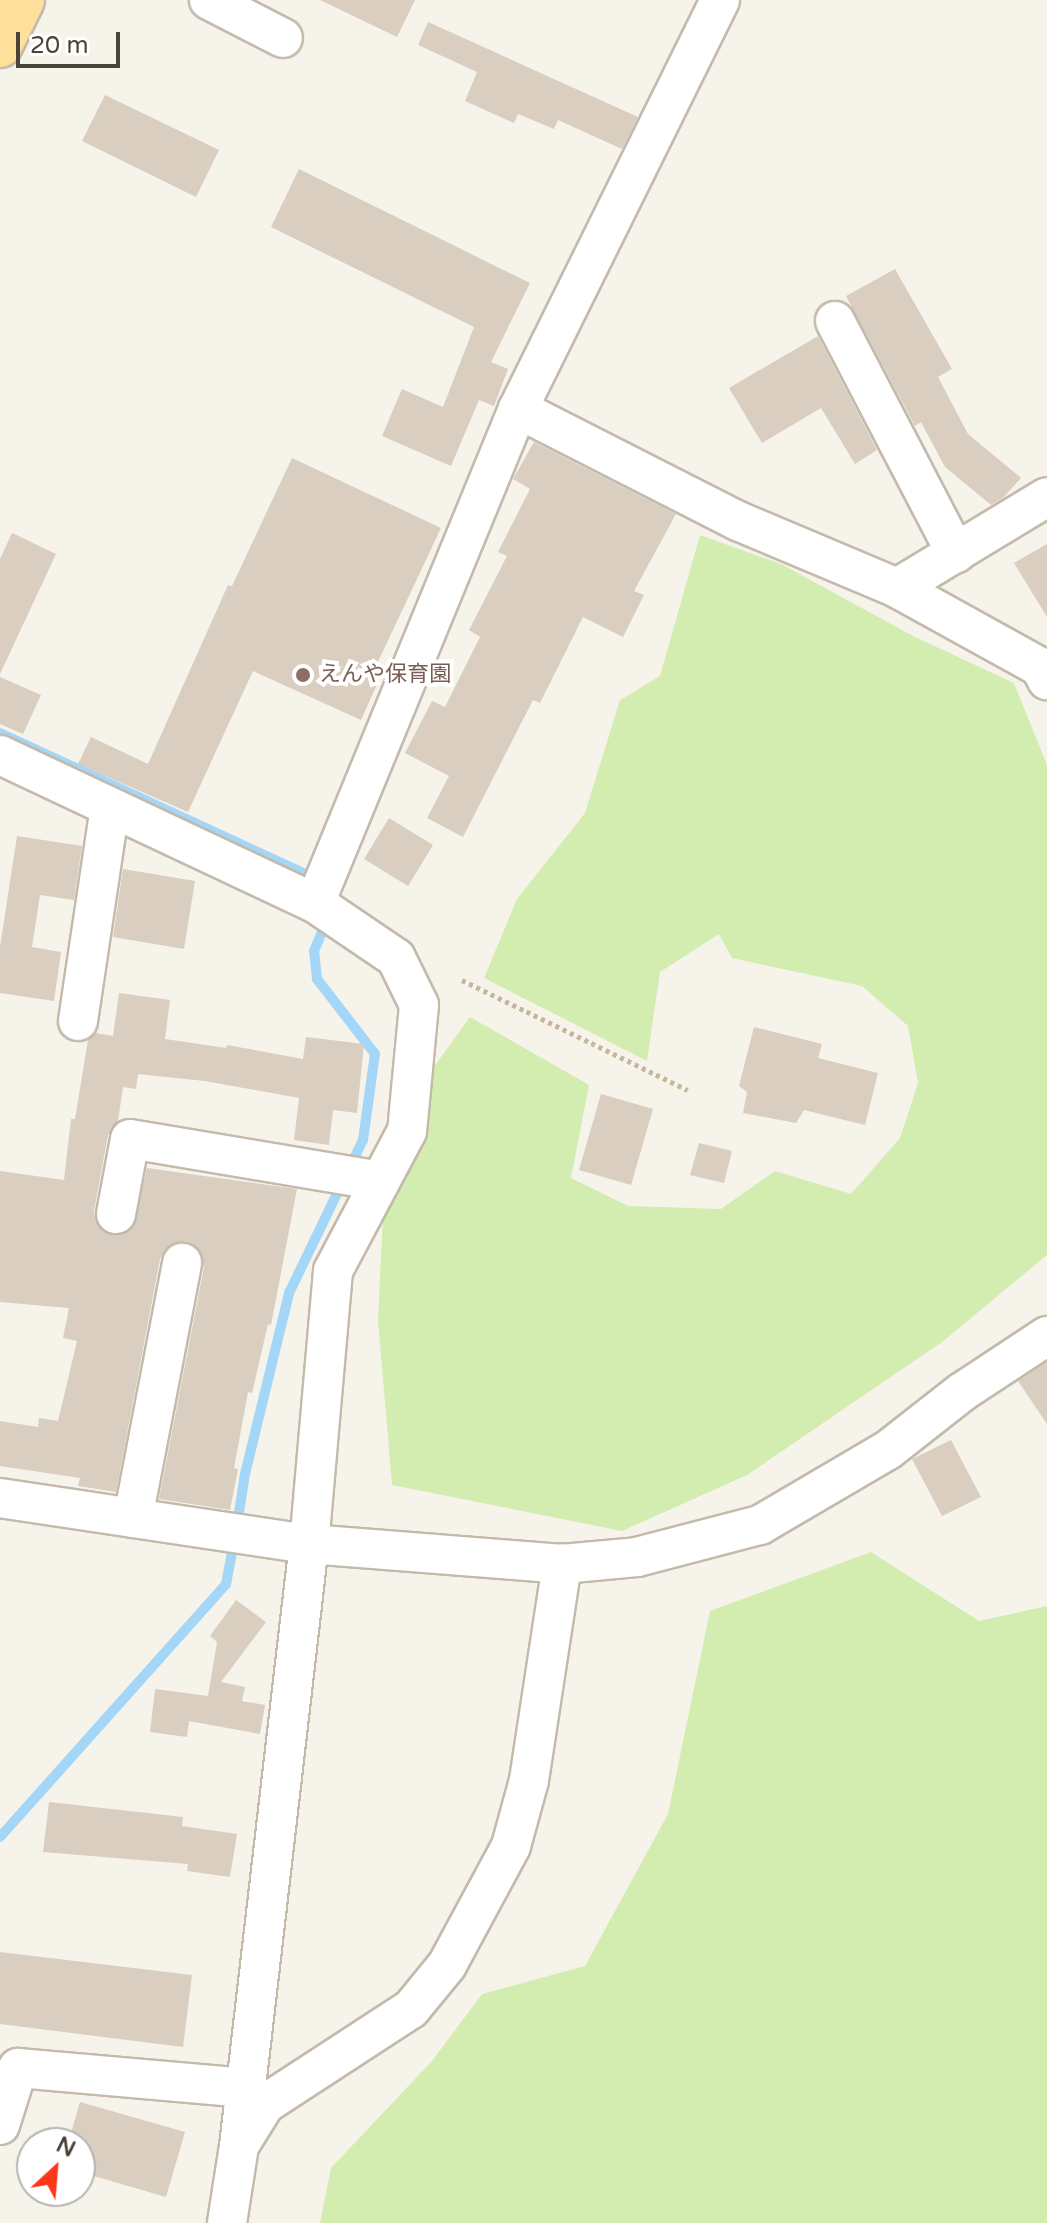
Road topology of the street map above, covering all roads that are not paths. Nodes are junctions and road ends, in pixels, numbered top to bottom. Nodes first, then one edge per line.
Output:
1 (22, 0) edge
2 (209, 0) edge
3 (720, 0) edge
4 (283, 38) dead end
5 (0, 45) edge
6 (835, 321) dead end
7 (518, 409) junction
8 (1047, 497) edge
9 (956, 553) junction
10 (897, 588) junction
11 (1047, 680) edge
12 (0, 755) edge
13 (110, 807) junction
14 (315, 903) junction
15 (78, 1021) dead end
16 (381, 1181) junction
17 (116, 1214) dead end
18 (182, 1263) dead end
19 (1047, 1336) edge
20 (0, 1498) edge
21 (133, 1518) junction
22 (309, 1544) junction
23 (562, 1564) junction
24 (246, 2088) junction
25 (0, 2125) edge
26 (239, 2146) junction
27 (227, 2223) edge

1 - 5 main road
2 - 4 street
3 - 7 street
6 - 9 street
7 - 10 street
7 - 14 street
8 - 9 street
9 - 10 street
10 - 11 street
12 - 13 street
13 - 14 street
13 - 15 street
14 - 16 street
16 - 17 street
16 - 22 street
18 - 21 street
19 - 23 street
20 - 21 street
21 - 22 street
22 - 23 street
22 - 24 street
23 - 26 street
24 - 25 street
24 - 26 street
26 - 27 street

